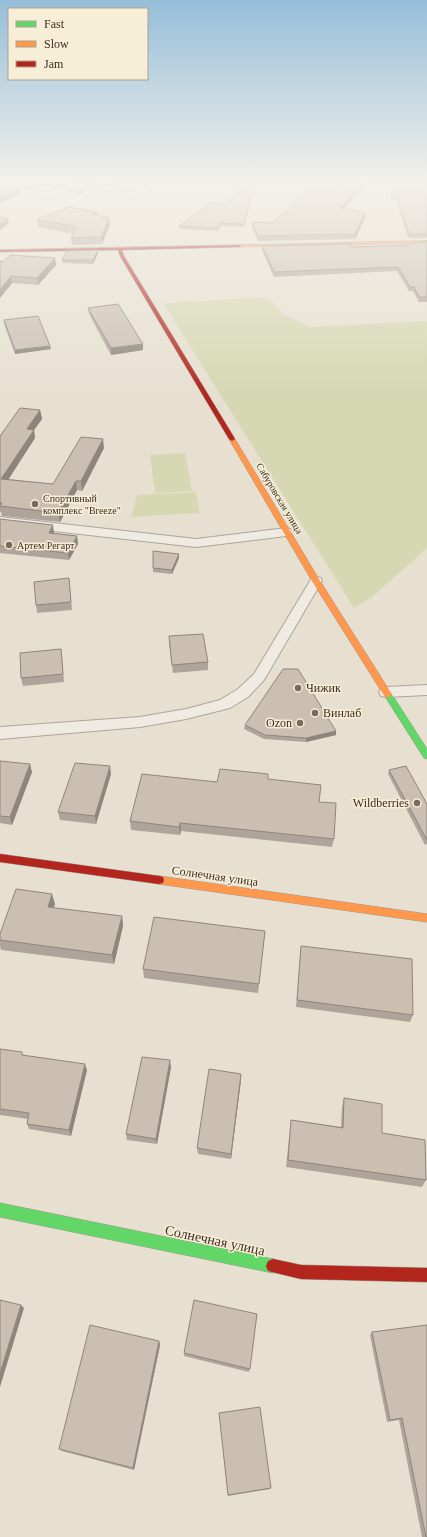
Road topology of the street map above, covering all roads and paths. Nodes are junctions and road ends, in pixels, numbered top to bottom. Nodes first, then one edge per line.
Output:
1 (121, 252) edge
2 (0, 521) edge
3 (286, 532) junction
4 (316, 581) junction
5 (427, 690) edge
6 (386, 692) junction
7 (0, 733) edge
8 (427, 756) edge
9 (0, 858) edge
10 (427, 918) edge
11 (0, 1210) edge
12 (427, 1275) edge

1 - 3 street, Сабуровская улица
2 - 3 street
3 - 4 street, Сабуровская улица
4 - 6 street, Сабуровская улица
4 - 7 street
5 - 6 street
6 - 8 street, Сабуровская улица
9 - 10 street, Солнечная улица
11 - 12 street, Солнечная улица

